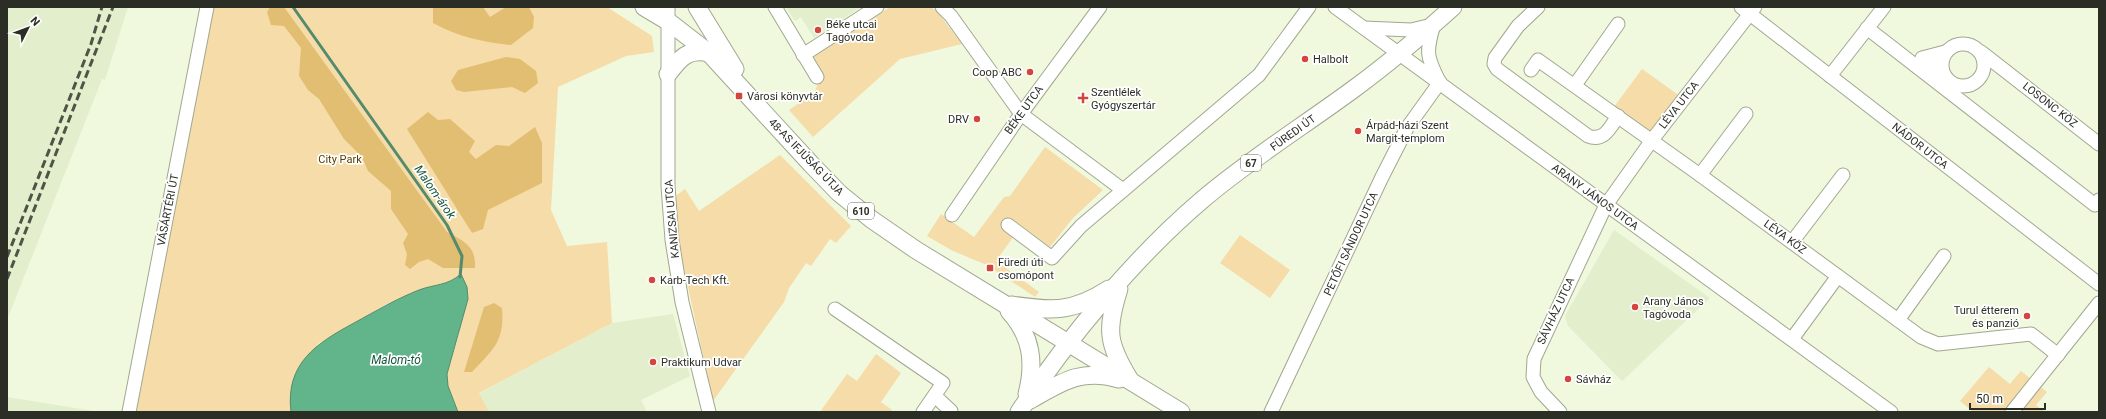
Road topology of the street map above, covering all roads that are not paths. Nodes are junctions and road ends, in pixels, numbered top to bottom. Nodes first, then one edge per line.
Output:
1 (206, 7) edge
2 (644, 7) edge
3 (678, 7) edge
4 (697, 7) edge
5 (775, 7) edge
6 (877, 7) edge
7 (1100, 7) edge
8 (1309, 7) edge
9 (1335, 7) edge
10 (1453, 7) edge
11 (1538, 7) edge
12 (1884, 7) edge
13 (1748, 9) edge
14 (950, 10) edge
15 (669, 14) edge
16 (1434, 24) junction
17 (1618, 24) dead end
18 (1364, 28) junction
19 (1867, 28) junction
20 (1945, 52) junction
21 (1981, 52) junction
22 (1399, 53) junction
23 (709, 54) junction
24 (803, 55) junction
25 (1916, 62) junction
26 (2000, 66) junction
27 (1531, 70) dead end
28 (1983, 73) junction
29 (668, 74) junction
30 (1830, 76) junction
31 (817, 77) dead end
32 (1440, 82) junction
33 (1950, 82) junction
34 (1575, 85) junction
35 (1966, 92) junction
36 (765, 114) junction
37 (1021, 114) junction
38 (1746, 114) dead end
39 (1618, 116) junction
40 (1652, 140) junction
41 (2099, 144) edge
42 (1700, 175) junction
43 (1843, 175) dead end
44 (1123, 190) junction
45 (2099, 200) edge
46 (1606, 205) junction
47 (952, 215) dead end
48 (1008, 225) dead end
49 (1792, 242) junction
50 (1944, 256) dead end
51 (1838, 276) junction
52 (1121, 281) junction
53 (2099, 284) edge
54 (2099, 303) edge
55 (1002, 304) junction
56 (835, 309) dead end
57 (1898, 320) junction
58 (1792, 339) junction
59 (1069, 344) junction
60 (2058, 355) junction
61 (1131, 382) junction
62 (935, 396) junction
63 (1022, 407) edge
64 (129, 412) edge
65 (710, 412) edge
66 (923, 412) edge
67 (950, 412) edge
68 (1181, 412) edge
69 (1271, 412) edge
70 (1560, 412) edge
71 (1892, 412) edge
72 (2012, 412) edge

1 - 64 street, VÁSÁRTÉRI ÚT
2 - 15 main road, 48-AS IFJÚSÁG ÚTJA / 610
3 - 15 street, KANIZSAI UTCA
4 - 36 main road
5 - 24 street
6 - 24 street
7 - 37 street, BÉKE UTCA
8 - 44 street
9 - 18 street
10 - 16 main road, FÜREDI ÚT / 67
11 - 39 street
12 - 19 street
13 - 30 street, NÁDOR UTCA
13 - 40 street, LÉVA UTCA
14 - 37 street
15 - 23 main road, 48-AS IFJÚSÁG ÚTJA / 610
15 - 29 street, KANIZSAI UTCA
16 - 18 street
16 - 22 main road, FÜREDI ÚT / 67
16 - 32 street
17 - 34 street
18 - 22 street
19 - 25 street
19 - 30 street
20 - 21 street, LOSONC KÖZ
20 - 25 street
20 - 33 street
21 - 26 street, LOSONC KÖZ
21 - 28 street
22 - 32 street, ARANY JÁNOS UTCA
22 - 52 main road, FÜREDI ÚT / 67
23 - 29 main road
23 - 36 main road, 48-AS IFJÚSÁG ÚTJA / 610
24 - 31 street
25 - 33 street
25 - 35 street
26 - 28 street
26 - 41 street, LOSONC KÖZ
27 - 34 street, LÉVA KÖZ
28 - 35 street
29 - 65 street, KANIZSAI UTCA
30 - 53 street, NÁDOR UTCA
32 - 46 street, ARANY JÁNOS UTCA
32 - 69 street, PETŐFI SÁNDOR UTCA
33 - 35 street
34 - 39 street, LÉVA KÖZ
35 - 45 street
36 - 55 main road, 48-AS IFJÚSÁG ÚTJA / 610
37 - 44 street
37 - 47 street, BÉKE UTCA
38 - 42 street
39 - 40 street, LÉVA KÖZ
40 - 42 street, LÉVA KÖZ
40 - 46 street, LÉVA UTCA
42 - 49 street, LÉVA KÖZ
43 - 49 street
44 - 48 street
46 - 58 street, ARANY JÁNOS UTCA
46 - 70 street, SÁVHÁZ UTCA
49 - 51 street, LÉVA KÖZ
50 - 57 street
51 - 57 street, LÉVA KÖZ
51 - 58 street
52 - 55 main road
52 - 59 main road, 67
52 - 61 main road
54 - 60 street
55 - 59 main road, 610
55 - 63 main road
56 - 62 street
57 - 60 street, LÉVA KÖZ
58 - 71 street, ARANY JÁNOS UTCA
59 - 61 main road, 610
59 - 63 main road, 67
60 - 72 street
61 - 63 main road
61 - 68 main road, 610
62 - 66 street
62 - 67 street

